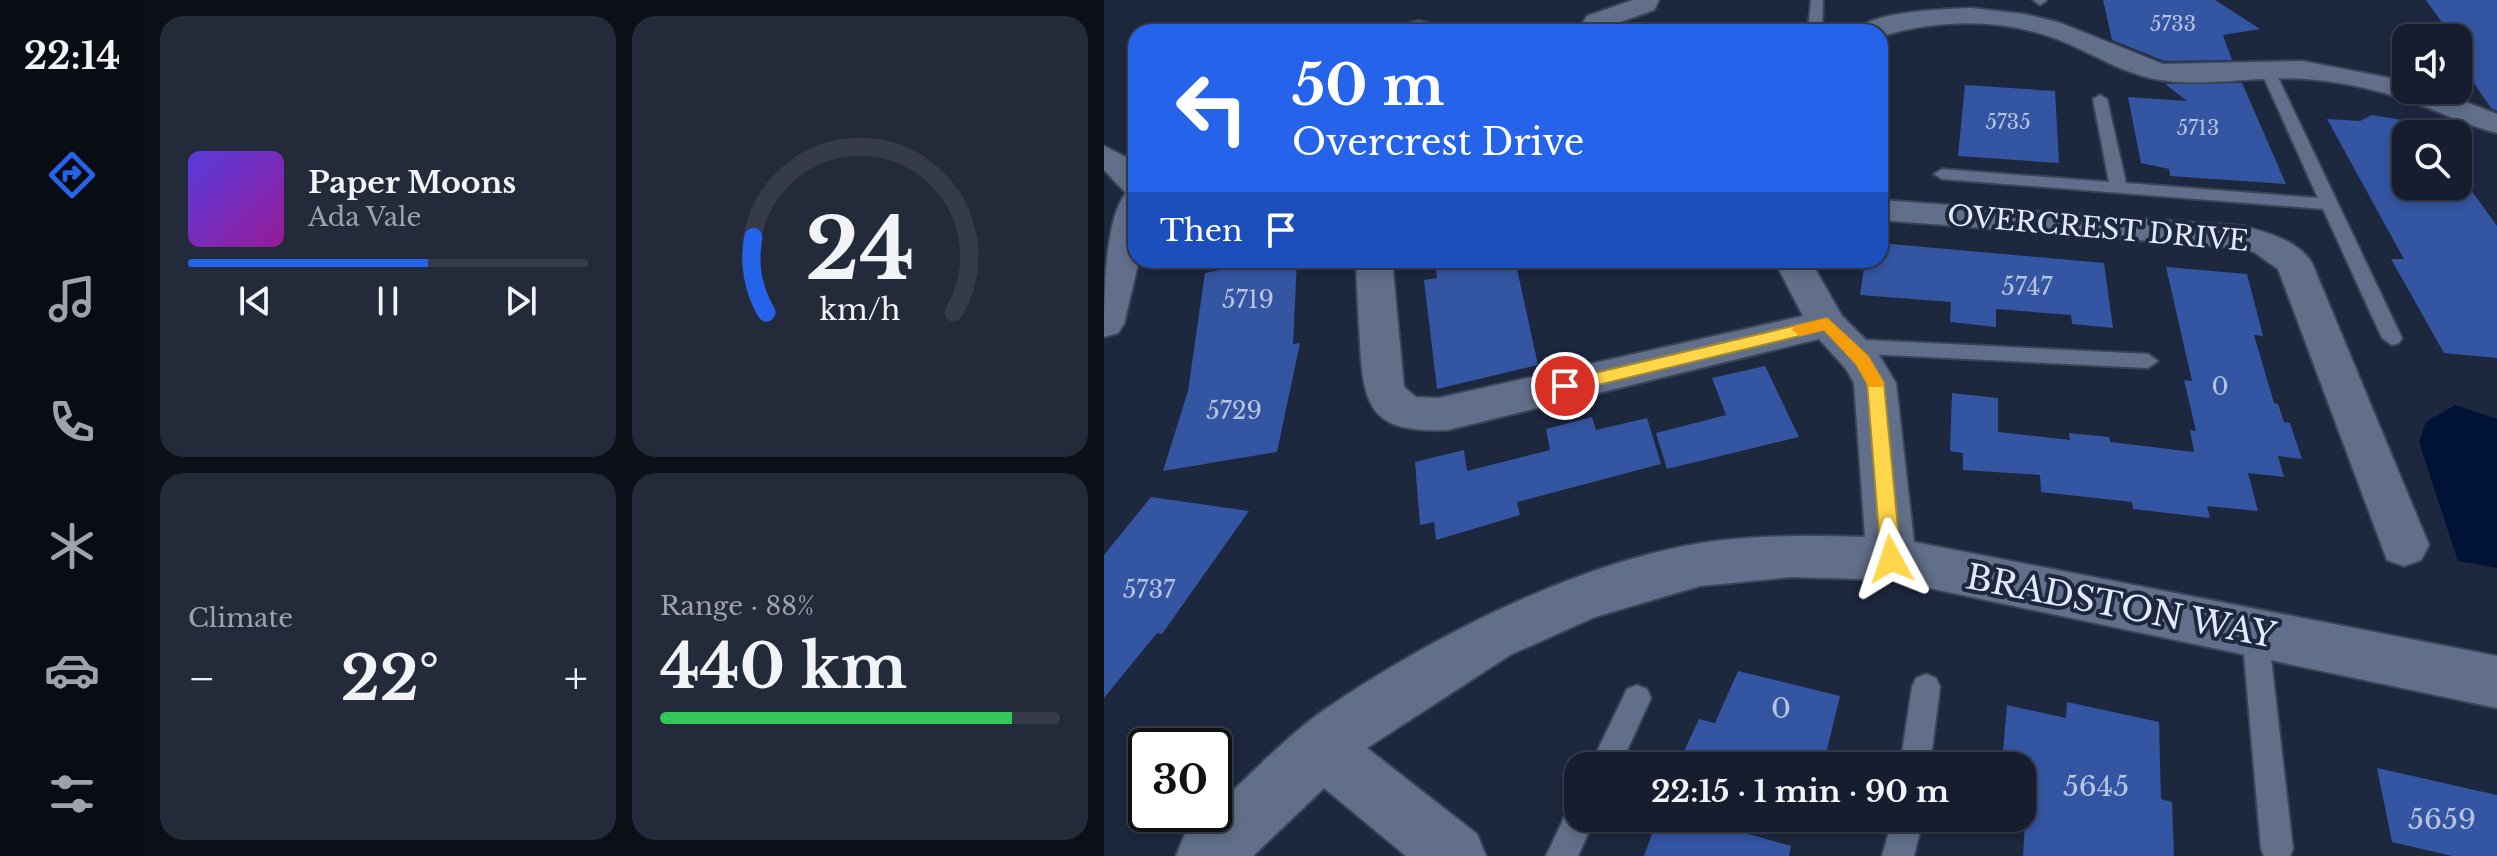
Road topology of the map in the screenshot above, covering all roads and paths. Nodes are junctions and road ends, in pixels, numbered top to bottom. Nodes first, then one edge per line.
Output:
1 (1646, 0) edge
2 (1817, 0) edge
3 (2037, 6) edge
4 (1595, 24) edge
5 (1816, 24) edge
6 (1888, 27) edge
7 (2267, 69) junction
8 (2392, 87) edge
9 (2100, 99) dead end
10 (2443, 104) edge
11 (2497, 124) edge
12 (1104, 156) edge
13 (1128, 174) edge
14 (1942, 174) dead end
15 (2119, 188) junction
16 (2330, 204) junction
17 (1888, 211) edge
18 (1128, 232) edge
19 (1375, 268) edge
20 (1797, 268) edge
21 (1104, 324) edge
22 (1836, 335) junction
23 (2392, 338) dead end
24 (2148, 361) dead end
25 (2404, 545) dead end
26 (1891, 559) junction
27 (2255, 632) junction
28 (2497, 682) edge
29 (1926, 687) dead end
30 (1637, 698) dead end
31 (1321, 748) junction
32 (1612, 752) edge
33 (1917, 752) edge
34 (1573, 832) edge
35 (1904, 832) edge
36 (2277, 849) dead end
37 (1207, 856) edge
38 (1455, 856) edge
39 (1562, 856) edge
40 (1898, 856) edge

1 - 4 street
2 - 5 lane
3 - 6 street
3 - 7 street
7 - 8 street
7 - 16 lane
9 - 15 lane
10 - 11 street
12 - 13 street
14 - 15 lane
15 - 16 lane
16 - 23 lane
17 - 25 street, OVERCREST DRIVE
18 - 21 street
19 - 22 street
20 - 22 street
22 - 24 lane
22 - 26 street
26 - 27 street, BRADSTON WAY
26 - 31 street, BRADSTON WAY
27 - 28 street, BRADSTON WAY
27 - 36 lane
29 - 33 lane
30 - 32 lane
31 - 37 street, BRADSTON WAY
31 - 38 street
34 - 39 lane
35 - 40 lane

